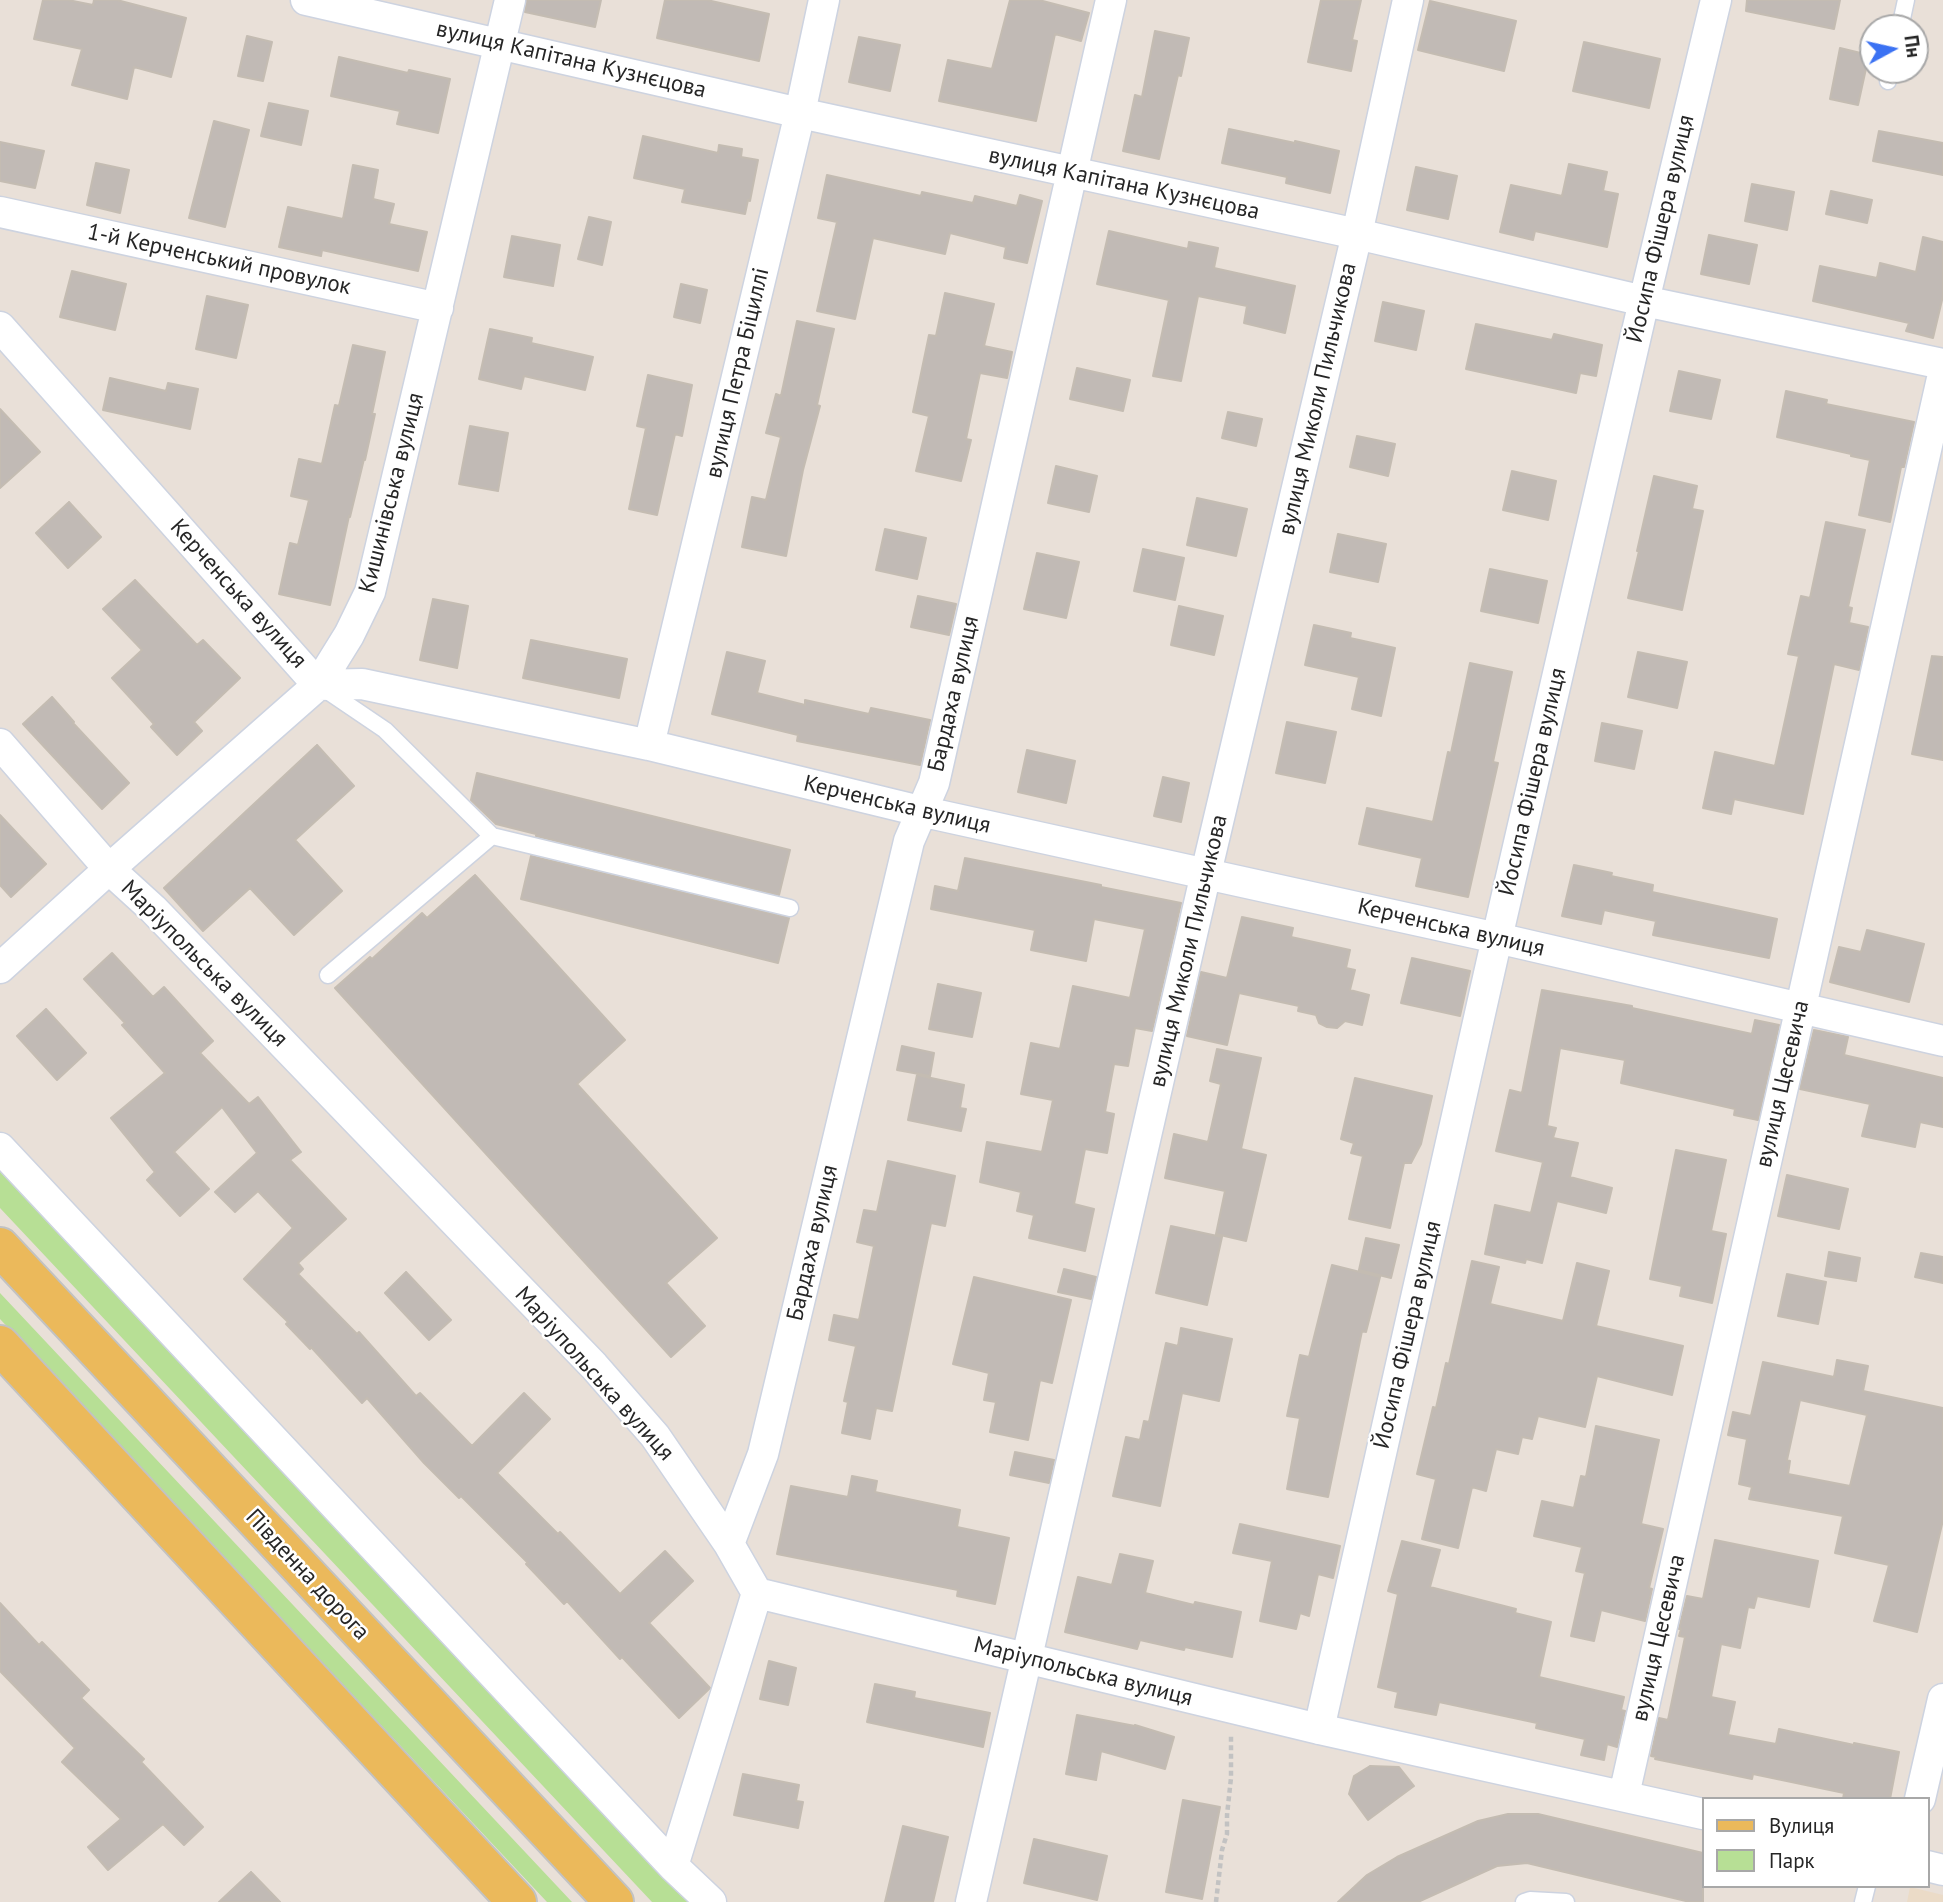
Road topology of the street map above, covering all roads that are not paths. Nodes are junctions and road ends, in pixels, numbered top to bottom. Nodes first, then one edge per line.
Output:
1 (306, 0) edge
2 (510, 0) edge
3 (824, 0) edge
4 (1111, 0) edge
5 (1408, 0) edge
6 (1716, 0) edge
7 (500, 44) junction
8 (800, 113) junction
9 (1073, 173) junction
10 (0, 212) edge
11 (1357, 234) junction
12 (1644, 301) junction
13 (438, 308) junction
14 (0, 327) edge
15 (1943, 364) edge
16 (1943, 374) edge
17 (318, 685) junction
18 (0, 744) edge
19 (649, 745) junction
20 (920, 811) junction
21 (492, 836) junction
22 (109, 869) junction
23 (1206, 873) junction
24 (790, 908) dead end
25 (1497, 938) junction
26 (0, 968) edge
27 (328, 975) dead end
28 (1800, 1007) junction
29 (1943, 1041) edge
30 (0, 1148) edge
31 (0, 1247) edge
32 (0, 1345) edge
33 (729, 1544) junction
34 (757, 1593) junction
35 (1028, 1659) junction
36 (1943, 1699) edge
37 (1319, 1729) junction
38 (1624, 1795) junction
39 (1920, 1797) edge
40 (1702, 1814) edge
41 (673, 1866) junction
42 (517, 1902) edge
43 (614, 1902) edge
44 (711, 1902) edge
45 (971, 1902) edge
46 (1524, 1902) edge
47 (1566, 1902) edge

1 - 7 street, вулиця Капітана Кузнєцова
2 - 7 street, Кишинівська вулиця
3 - 8 street, вулиця Петра Біциллі
4 - 9 street, Бардаха вулиця
5 - 11 street, вулиця Миколи Пильчикова
6 - 12 street, Йосипа Фішера вулиця
7 - 8 street, вулиця Капітана Кузнєцова
7 - 13 street, Кишинівська вулиця
8 - 9 street, вулиця Капітана Кузнєцова
8 - 19 street, вулиця Петра Біциллі
9 - 11 street, вулиця Капітана Кузнєцова
9 - 20 street, Бардаха вулиця
10 - 13 street, 1-й Керченський провулок
11 - 12 street, вулиця Капітана Кузнєцова
11 - 23 street, вулиця Миколи Пильчикова
12 - 15 street, вулиця Капітана Кузнєцова
12 - 25 street, Йосипа Фішера вулиця
13 - 17 street, Кишинівська вулиця
14 - 17 street, Керченська вулиця
16 - 28 street, вулиця Цесевича
17 - 19 street, Керченська вулиця
17 - 21 lane
17 - 22 street, Кишинівська вулиця
18 - 22 street, Маріупольська вулиця
19 - 20 street, Керченська вулиця
20 - 23 street, Керченська вулиця
20 - 33 street, Бардаха вулиця
21 - 24 lane
21 - 27 lane
22 - 26 street, Кишинівська вулиця
22 - 33 street, Маріупольська вулиця
23 - 25 street, Керченська вулиця
23 - 35 street, вулиця Миколи Пильчикова
25 - 28 street, Керченська вулиця
25 - 37 street, Йосипа Фішера вулиця
28 - 29 street, Керченська вулиця
28 - 38 street, вулиця Цесевича
30 - 41 street
31 - 43 main road, Південна дорога
32 - 42 main road
33 - 34 street, Маріупольська вулиця
34 - 35 street, Маріупольська вулиця
34 - 41 street
35 - 37 street, Маріупольська вулиця
35 - 45 street, вулиця Миколи Пильчикова
36 - 39 street
37 - 38 street, Маріупольська вулиця
38 - 40 street, Маріупольська вулиця
41 - 44 street
46 - 47 lane

